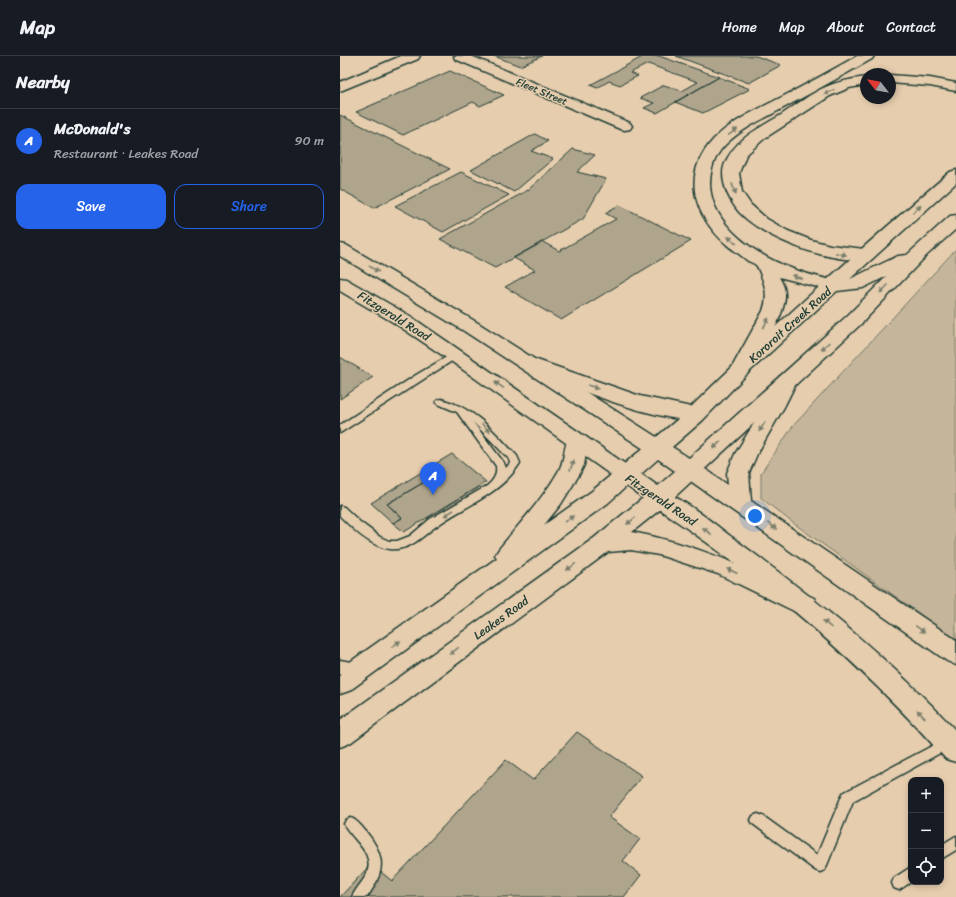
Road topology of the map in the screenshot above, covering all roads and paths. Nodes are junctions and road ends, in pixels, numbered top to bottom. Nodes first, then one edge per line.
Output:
1 (413, 56) edge
2 (460, 56) edge
3 (868, 56) edge
4 (896, 79) edge
5 (860, 82) edge
6 (340, 87) edge
7 (956, 87) edge
8 (625, 126) dead end
9 (956, 175) edge
10 (956, 220) edge
11 (340, 249) edge
12 (921, 251) junction
13 (867, 254) junction
14 (764, 263) junction
15 (340, 283) edge
16 (833, 286) junction
17 (455, 355) junction
18 (530, 364) junction
19 (741, 369) junction
20 (787, 381) junction
21 (441, 402) dead end
22 (455, 408) junction
23 (696, 414) junction
24 (340, 430) edge
25 (577, 442) junction
26 (658, 448) junction
27 (690, 470) junction
28 (626, 475) junction
29 (496, 484) junction
30 (659, 498) junction
31 (740, 504) junction
32 (340, 510) edge
33 (602, 544) junction
34 (492, 575) junction
35 (805, 605) junction
36 (956, 654) edge
37 (352, 666) edge
38 (340, 683) edge
39 (340, 735) edge
40 (952, 746) edge
41 (758, 820) dead end
42 (351, 824) dead end
43 (956, 842) edge
44 (944, 851) edge
45 (908, 876) edge
46 (899, 883) dead end
47 (359, 897) edge

1 - 6 main road
2 - 8 street, Fleet Street
14 -> 3 main road
4 - 7 main road
5 -> 13 main road
13 -> 9 main road, Kororoit Creek Road
10 - 12 main road
11 -> 18 main road
12 - 16 main road
12 -> 20 main road
13 - 16 main road, Kororoit Creek Road
16 -> 14 main road
19 -> 14 main road
15 - 17 main road, Fitzgerald Road
16 - 19 main road, Kororoit Creek Road
17 - 24 lane
25 -> 17 main road, Fitzgerald Road
18 -> 23 main road
18 - 26 main road
19 - 23 main road, Kororoit Creek Road
20 -> 27 main road
20 -> 31 main road
21 - 22 lane
22 - 29 lane
22 -> 29 lane
23 - 26 main road, Kororoit Creek Road
25 - 28 main road, Fitzgerald Road
34 -> 25 main road
26 - 27 main road
26 - 28 main road, Kororoit Creek Road
27 - 30 main road
27 - 31 main road
28 - 30 main road, Fitzgerald Road
34 -> 28 main road
29 -> 32 lane
30 -> 33 main road, Leakes Road
35 -> 30 main road, Fitzgerald Road
31 -> 36 main road
35 -> 33 main road
33 -> 39 main road, Leakes Road
37 -> 34 main road
40 -> 35 main road, Fitzgerald Road
37 - 38 main road
40 - 41 lane
42 - 47 lane
43 - 44 lane
45 - 46 lane

